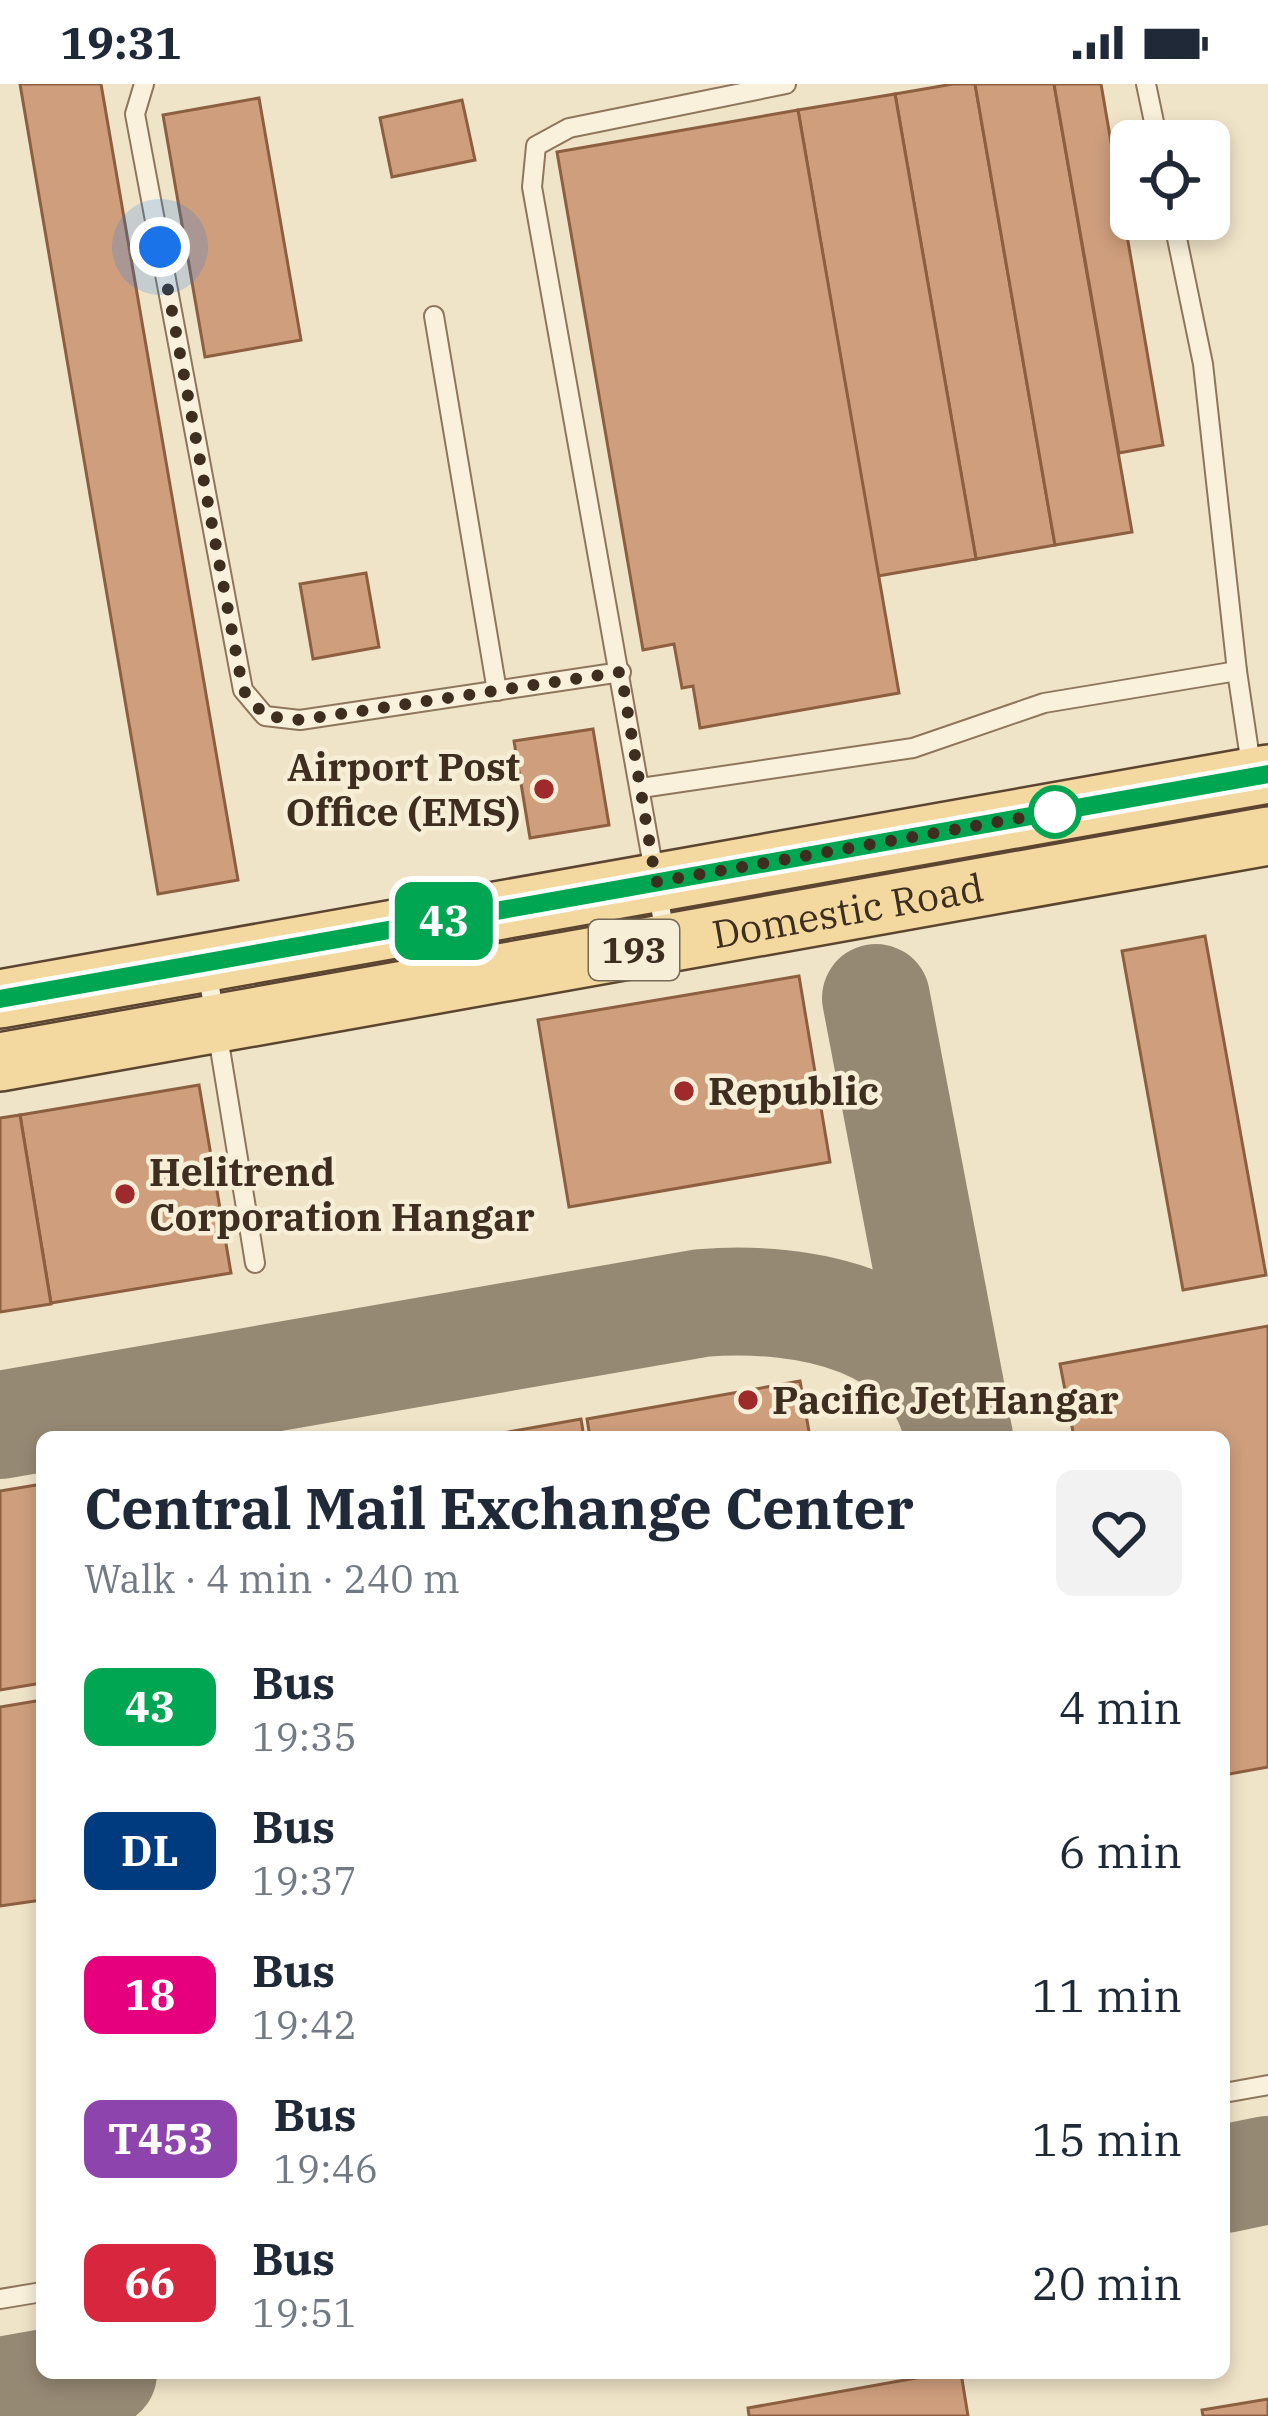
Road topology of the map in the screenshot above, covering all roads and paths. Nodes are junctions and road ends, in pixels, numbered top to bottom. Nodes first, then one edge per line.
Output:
1 (144, 84) edge
2 (786, 84) edge
3 (1146, 84) edge
4 (1154, 120) edge
5 (1178, 240) edge
6 (434, 316) dead end
7 (1237, 671) junction
8 (621, 672) junction
9 (497, 691) junction
10 (1260, 775) edge
11 (641, 788) junction
12 (1268, 836) edge
13 (656, 882) junction
14 (667, 944) junction
15 (206, 964) junction
16 (2, 993) edge
17 (215, 1024) junction
18 (0, 1062) edge
19 (255, 1263) dead end
20 (1268, 2085) edge
21 (1230, 2092) edge
22 (36, 2293) edge
23 (0, 2299) edge

1 - 9 lane
2 - 8 lane
3 - 4 lane
5 - 7 lane
6 - 9 lane
7 - 10 lane
7 - 11 lane
8 - 9 lane
8 - 11 lane
10 - 13 main road, Domestic Road / 193
11 - 13 lane
12 - 14 main road, Domestic Road / 193
13 - 14 lane
13 - 15 main road, Domestic Road / 193
14 - 17 main road, Domestic Road / 193
15 - 16 main road, Domestic Road / 193
15 - 17 lane
17 - 18 main road, Domestic Road / 193
17 - 19 lane
20 - 21 lane
22 - 23 lane

